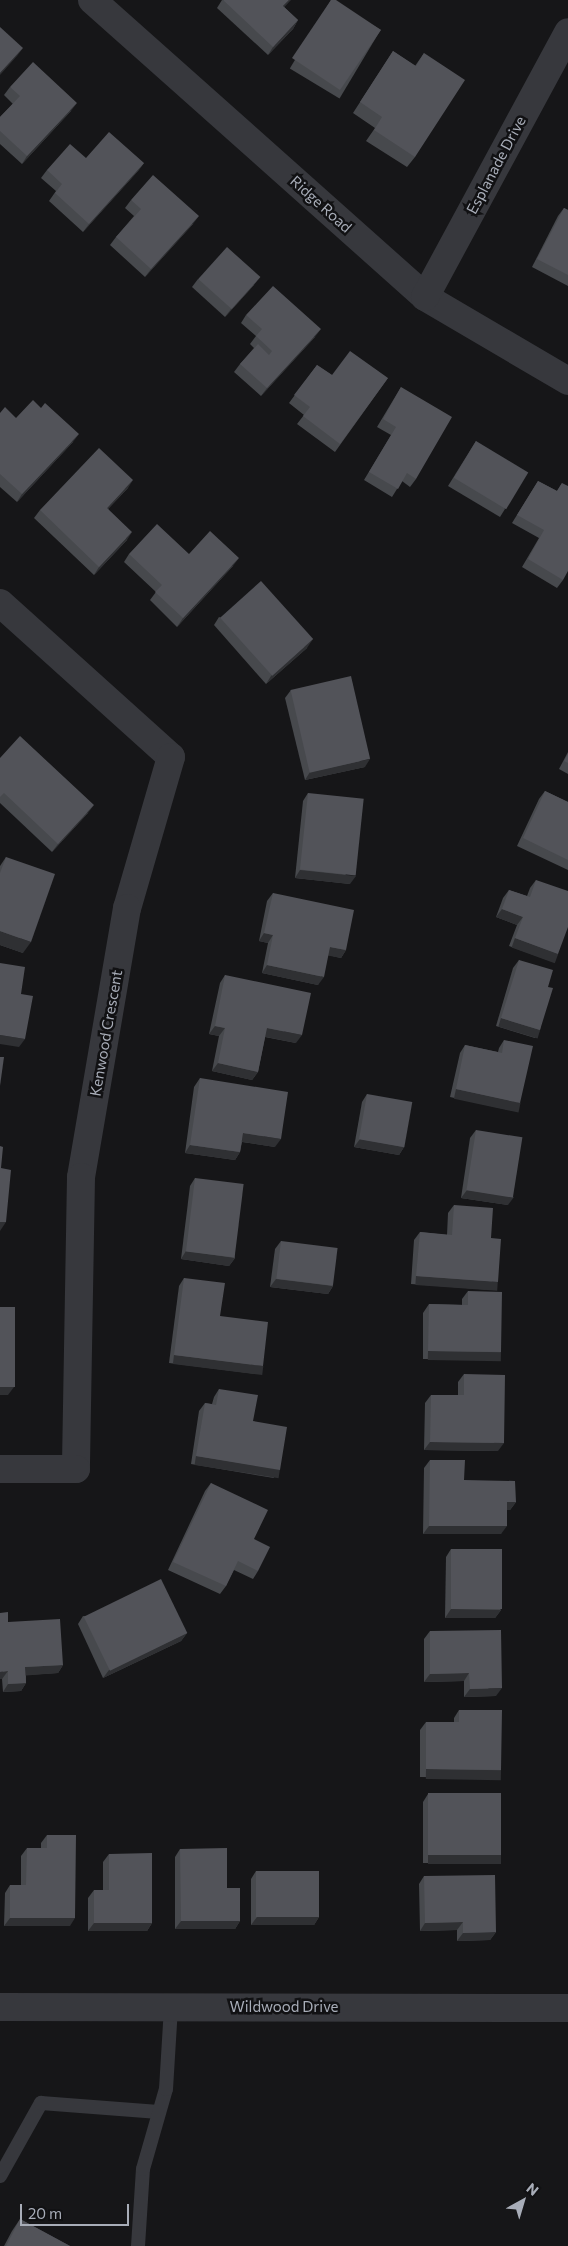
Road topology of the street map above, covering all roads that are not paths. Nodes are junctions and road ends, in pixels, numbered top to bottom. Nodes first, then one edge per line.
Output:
1 (92, 0) edge
2 (568, 32) edge
3 (425, 297) junction
4 (568, 381) edge
5 (0, 603) edge
6 (0, 1469) edge
7 (0, 2006) edge
8 (171, 2007) junction
9 (568, 2008) edge
10 (159, 2112) junction
11 (0, 2176) edge
12 (138, 2246) edge

1 - 3 street, Ridge Road
2 - 3 street, Esplanade Drive
3 - 4 street, Ridge Road
5 - 6 street, Kenwood Crescent
7 - 8 street, Wildwood Drive
8 - 9 street, Wildwood Drive
8 - 10 lane
10 - 11 lane
10 - 12 lane

